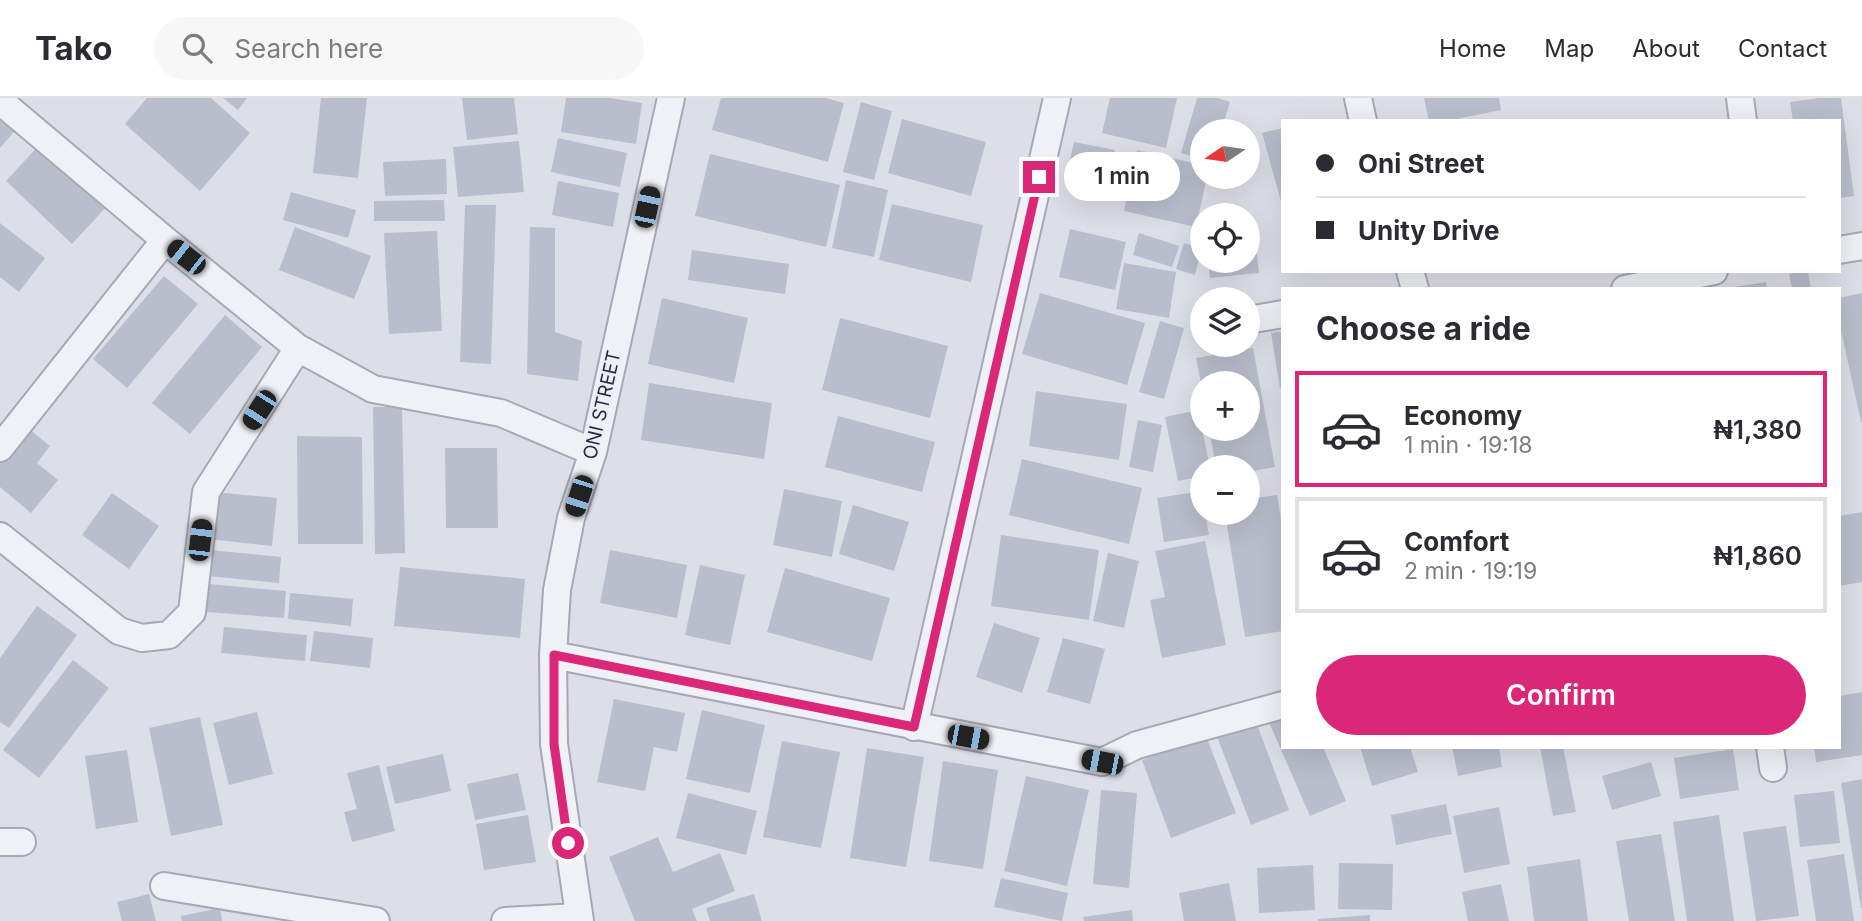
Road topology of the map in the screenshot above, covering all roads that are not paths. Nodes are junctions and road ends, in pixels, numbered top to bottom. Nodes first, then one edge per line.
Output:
1 (671, 98) edge
2 (1057, 98) edge
3 (1740, 98) edge
4 (0, 101) edge
5 (1743, 119) edge
6 (164, 240) junction
7 (1862, 246) edge
8 (1841, 250) edge
9 (1704, 273) edge
10 (1635, 287) edge
11 (1281, 314) edge
12 (1260, 318) edge
13 (298, 348) junction
14 (0, 448) edge
15 (593, 452) junction
16 (0, 536) edge
17 (554, 655) junction
18 (1281, 706) edge
19 (914, 727) junction
20 (164, 886) dead end
21 (580, 919) edge
22 (376, 921) edge
23 (505, 921) edge

1 - 15 street, ONI STREET
2 - 19 street
3 - 5 street
4 - 6 street
6 - 13 street
6 - 14 street
7 - 8 street
9 - 10 street
11 - 12 street
13 - 15 street
13 - 16 street
15 - 17 street, ONI STREET
17 - 19 street
17 - 21 street, ONI STREET
18 - 19 street
20 - 22 street
21 - 23 street

